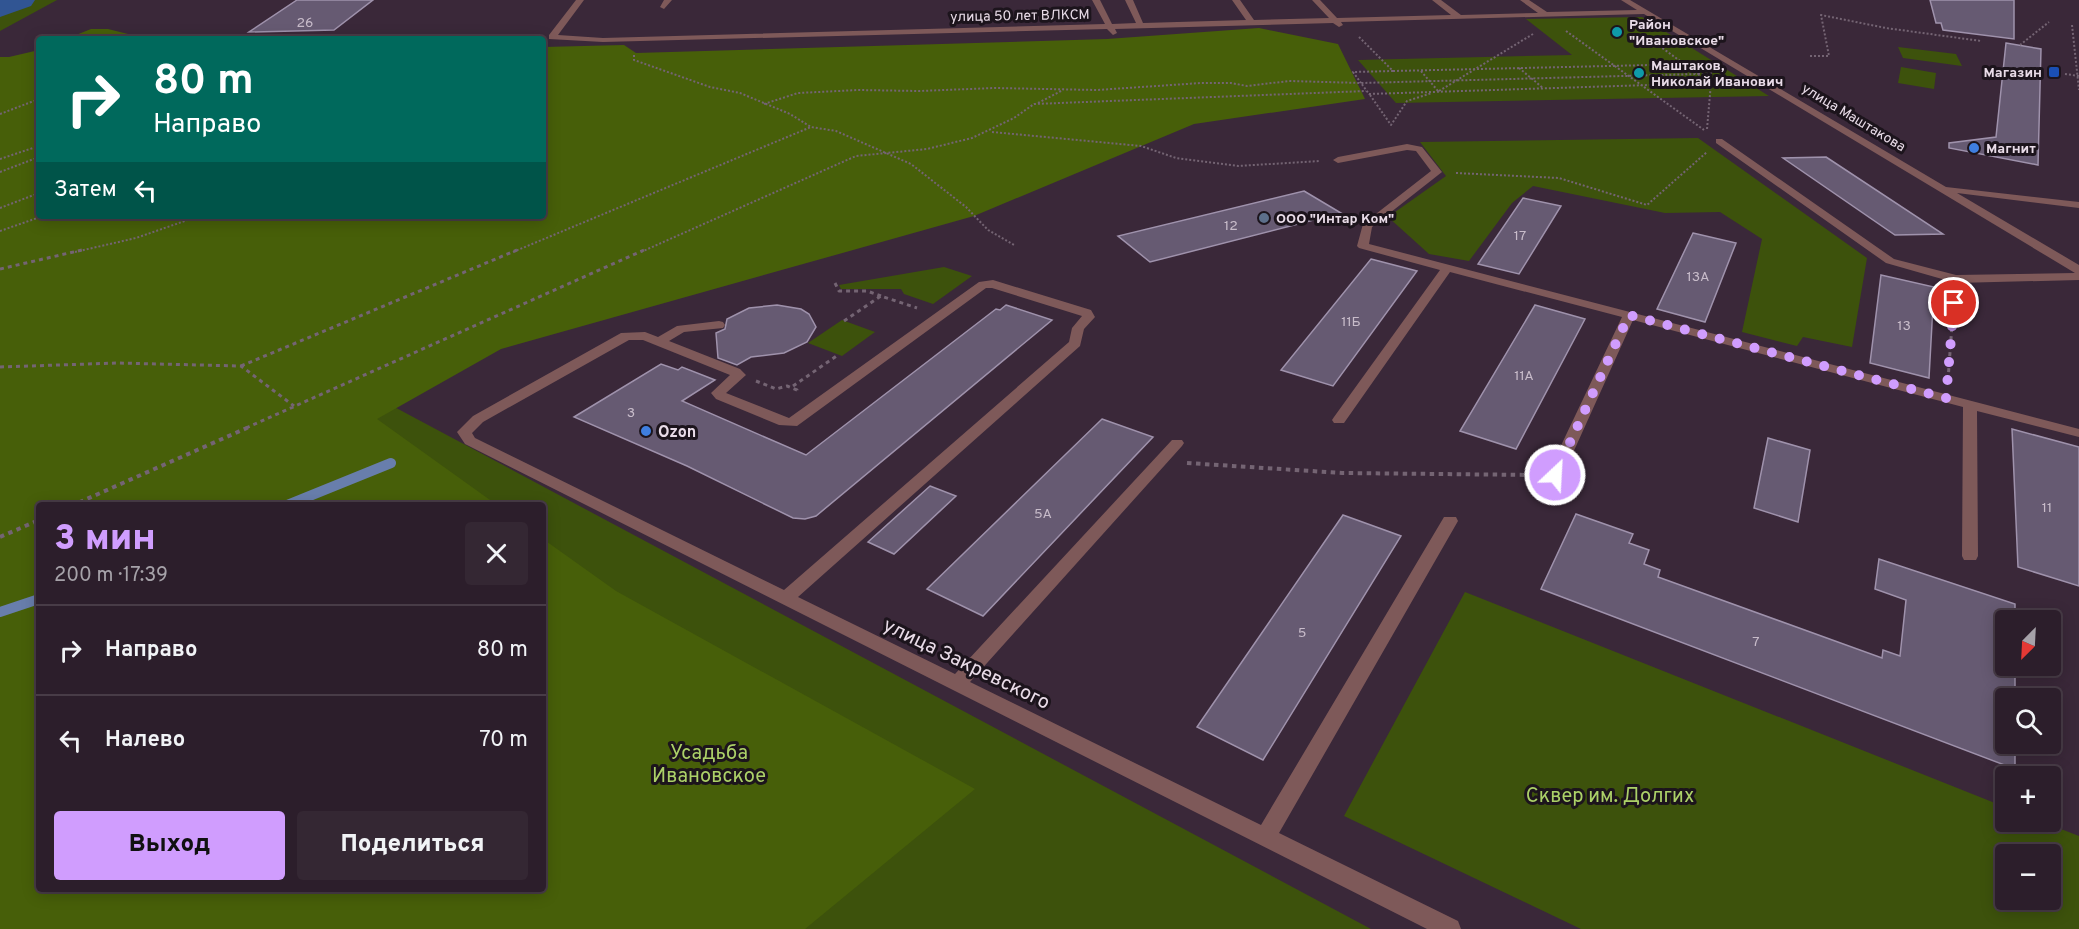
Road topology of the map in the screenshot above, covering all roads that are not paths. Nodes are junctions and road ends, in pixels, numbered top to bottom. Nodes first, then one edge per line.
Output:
1 (580, 0) edge
2 (1096, 0) edge
3 (1129, 0) edge
4 (1236, 0) edge
5 (1316, 0) edge
6 (1436, 0) edge
7 (1524, 0) edge
8 (1625, 0) edge
9 (1645, 12) junction
10 (1546, 15) junction
11 (1459, 17) junction
12 (1488, 17) junction
13 (1420, 18) junction
14 (1336, 21) junction
15 (1252, 23) junction
16 (1498, 25) dead end
17 (1109, 26) junction
18 (1141, 26) junction
19 (1429, 27) dead end
20 (1026, 28) junction
21 (1343, 30) dead end
22 (933, 31) junction
23 (836, 33) junction
24 (1114, 36) dead end
25 (1028, 38) dead end
26 (619, 39) junction
27 (933, 40) dead end
28 (834, 43) dead end
29 (649, 47) dead end
30 (1719, 141) road end
31 (1338, 160) road end
32 (1944, 188) junction
33 (2079, 205) edge
34 (1447, 268) junction
35 (2079, 270) edge
36 (2079, 276) edge
37 (1629, 315) junction
38 (719, 326) dead end
39 (659, 341) junction
40 (1970, 405) junction
41 (1339, 420) dead end
42 (2079, 433) edge
43 (1177, 443) dead end
44 (1555, 475) road end
45 (1450, 521) dead end
46 (1970, 556) dead end
47 (785, 598) junction
48 (957, 684) junction
49 (1265, 837) junction
50 (1450, 929) edge

1 - 26 street, улица 50 лет ВЛКСМ
2 - 17 street
3 - 18 street
4 - 15 street
5 - 14 street
6 - 11 street
7 - 10 street
8 - 9 street, улица Маштакова
9 - 10 street, улица 50 лет ВЛКСМ
9 - 32 street, улица Маштакова
10 - 12 street, улица 50 лет ВЛКСМ
11 - 12 street, улица 50 лет ВЛКСМ
11 - 13 street, улица 50 лет ВЛКСМ
12 - 16 street
13 - 14 street, улица 50 лет ВЛКСМ
13 - 19 street
14 - 15 street, улица 50 лет ВЛКСМ
14 - 21 street
15 - 18 street, улица 50 лет ВЛКСМ
17 - 18 street, улица 50 лет ВЛКСМ
17 - 20 street, улица 50 лет ВЛКСМ
17 - 24 street
20 - 22 street, улица 50 лет ВЛКСМ
20 - 25 street
22 - 23 street, улица 50 лет ВЛКСМ
22 - 27 street
23 - 26 street, улица 50 лет ВЛКСМ
23 - 28 street
26 - 29 street
30 - 36 street
31 - 34 street
32 - 33 street, улица Маштакова
32 - 35 street, улица Маштакова
34 - 37 street
34 - 41 street
37 - 40 street
37 - 44 street
38 - 39 street
39 - 47 street, улица Закревского
39 - 47 street
40 - 42 street
40 - 46 street
43 - 48 street
45 - 49 street
47 - 48 street, улица Закревского
48 - 49 street, улица Закревского
49 - 50 street, улица Закревского

